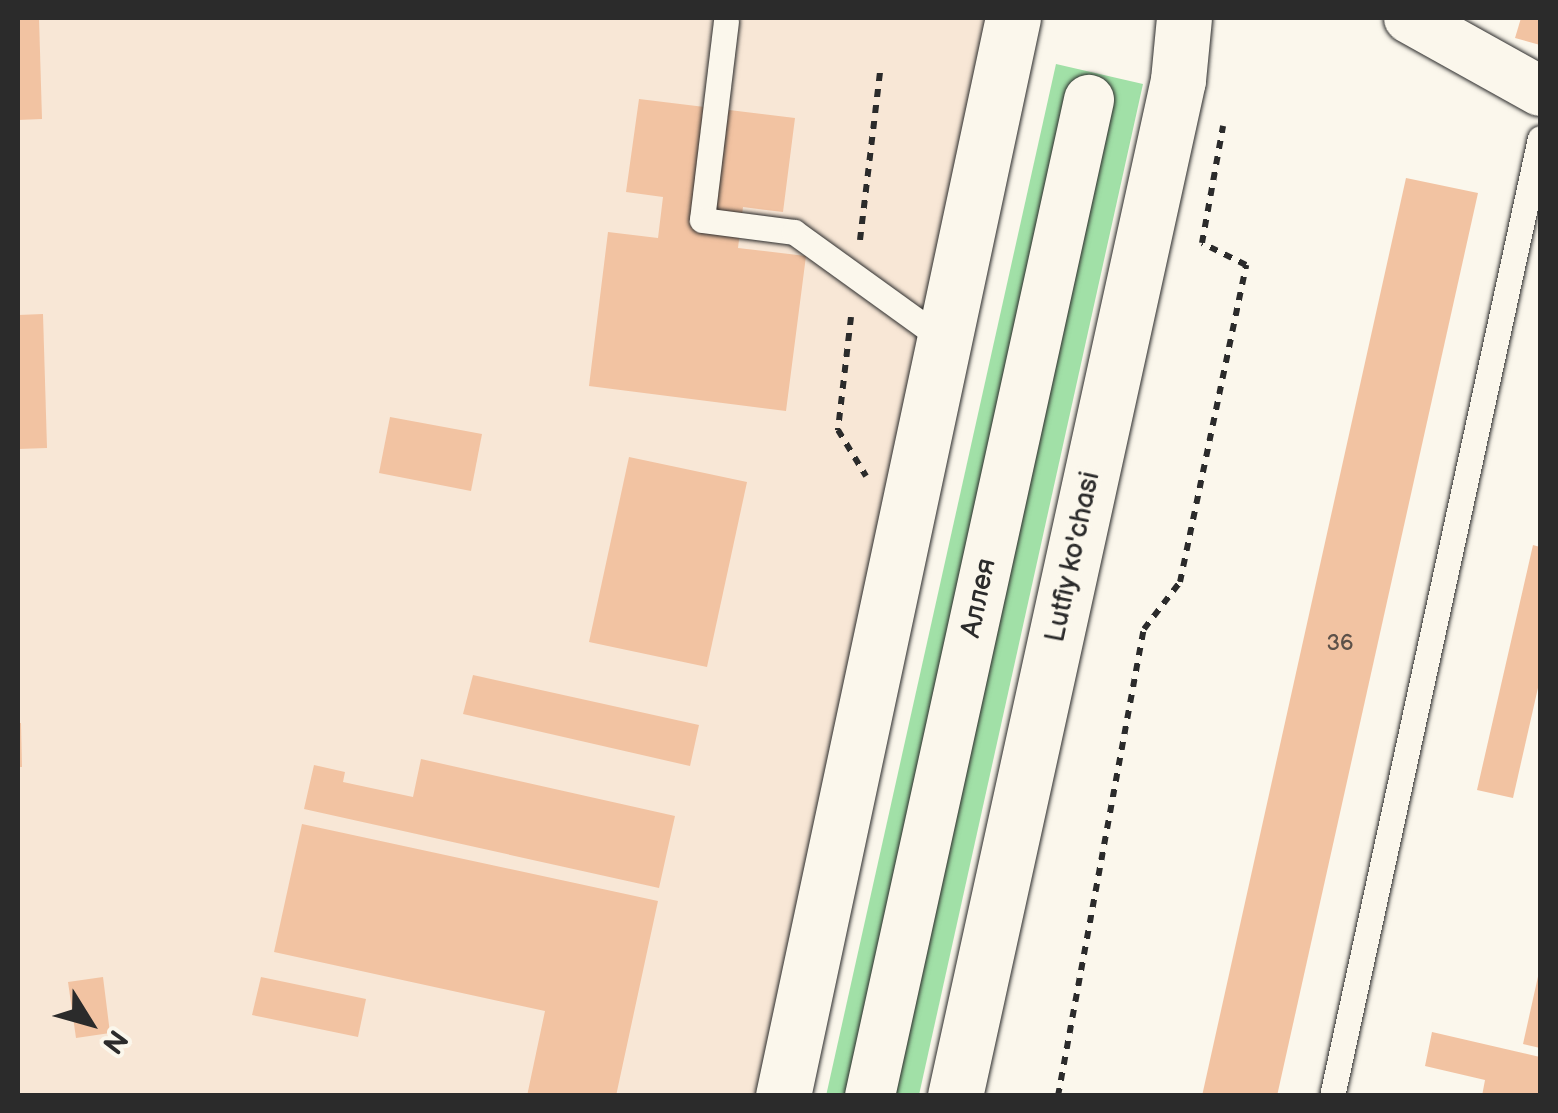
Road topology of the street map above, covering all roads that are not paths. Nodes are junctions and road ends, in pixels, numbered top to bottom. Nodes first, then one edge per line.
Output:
1 (1013, 18) edge
2 (1409, 18) edge
3 (726, 21) dead end
4 (1187, 22) edge
5 (1540, 91) edge
6 (1089, 100) dead end
7 (1540, 138) edge
8 (946, 342) junction
9 (783, 1096) edge
10 (870, 1096) edge
11 (954, 1096) edge
12 (1332, 1096) edge

1 - 8 main road
2 - 5 street
3 - 8 lane
4 - 11 main road, Lutfiy ko'chasi
6 - 10 street, Аллея
7 - 12 lane
8 - 9 main road

